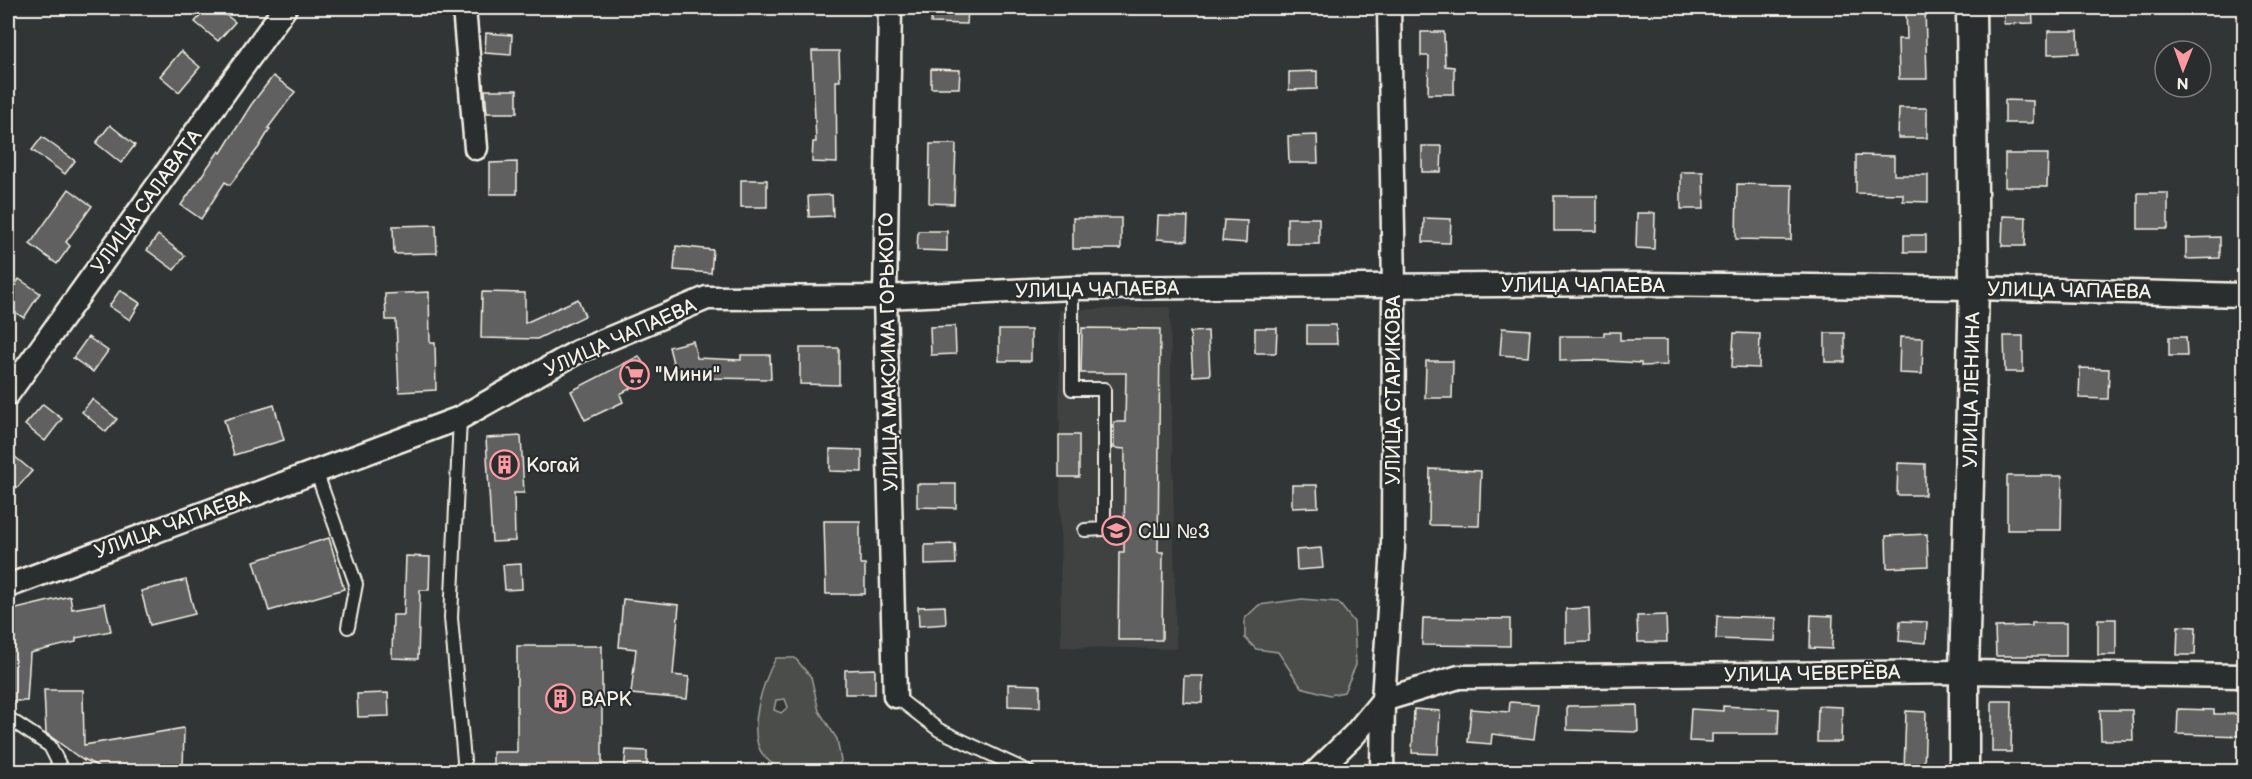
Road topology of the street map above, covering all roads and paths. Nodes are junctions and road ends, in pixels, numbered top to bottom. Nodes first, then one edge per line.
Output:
1 (285, 8) edge
2 (464, 8) edge
3 (890, 8) edge
4 (1389, 8) edge
5 (1971, 8) edge
6 (476, 148) dead end
7 (1394, 286) junction
8 (1072, 288) junction
9 (1974, 288) junction
10 (2244, 295) edge
11 (885, 297) junction
12 (8, 394) edge
13 (460, 418) junction
14 (316, 471) junction
15 (1085, 530) dead end
16 (8, 586) edge
17 (348, 627) dead end
18 (1964, 672) junction
19 (2244, 676) edge
20 (896, 696) joint
21 (1383, 700) junction
22 (8, 718) edge
23 (63, 771) edge
24 (465, 771) edge
25 (1029, 771) edge
26 (1316, 771) edge
27 (1382, 771) edge
28 (1964, 771) edge

1 - 12 street, УЛИЦА САЛАВАТА
2 - 6 street
3 - 11 street, УЛИЦА МАКСИМА ГОРЬКОГО
4 - 7 street, УЛИЦА СТАРИКОВА
5 - 9 street, УЛИЦА ЛЕНИНА
7 - 8 street, УЛИЦА ЧАПАЕВА
7 - 9 street, УЛИЦА ЧАПАЕВА
7 - 21 street, УЛИЦА СТАРИКОВА
8 - 11 street, УЛИЦА ЧАПАЕВА
8 - 15 lane
9 - 10 street, УЛИЦА ЧАПАЕВА
9 - 18 street, УЛИЦА ЛЕНИНА
11 - 13 street, УЛИЦА ЧАПАЕВА
11 - 20 street, УЛИЦА МАКСИМА ГОРЬКОГО
13 - 14 street, УЛИЦА ЧАПАЕВА
13 - 24 lane
14 - 16 street, УЛИЦА ЧАПАЕВА
14 - 17 lane
18 - 19 street, УЛИЦА ЧЕВЕРЁВА
18 - 21 street, УЛИЦА ЧЕВЕРЁВА
18 - 28 street, УЛИЦА ЛЕНИНА
20 - 25 lane
21 - 26 street
21 - 27 street, УЛИЦА СТАРИКОВА
22 - 23 lane

